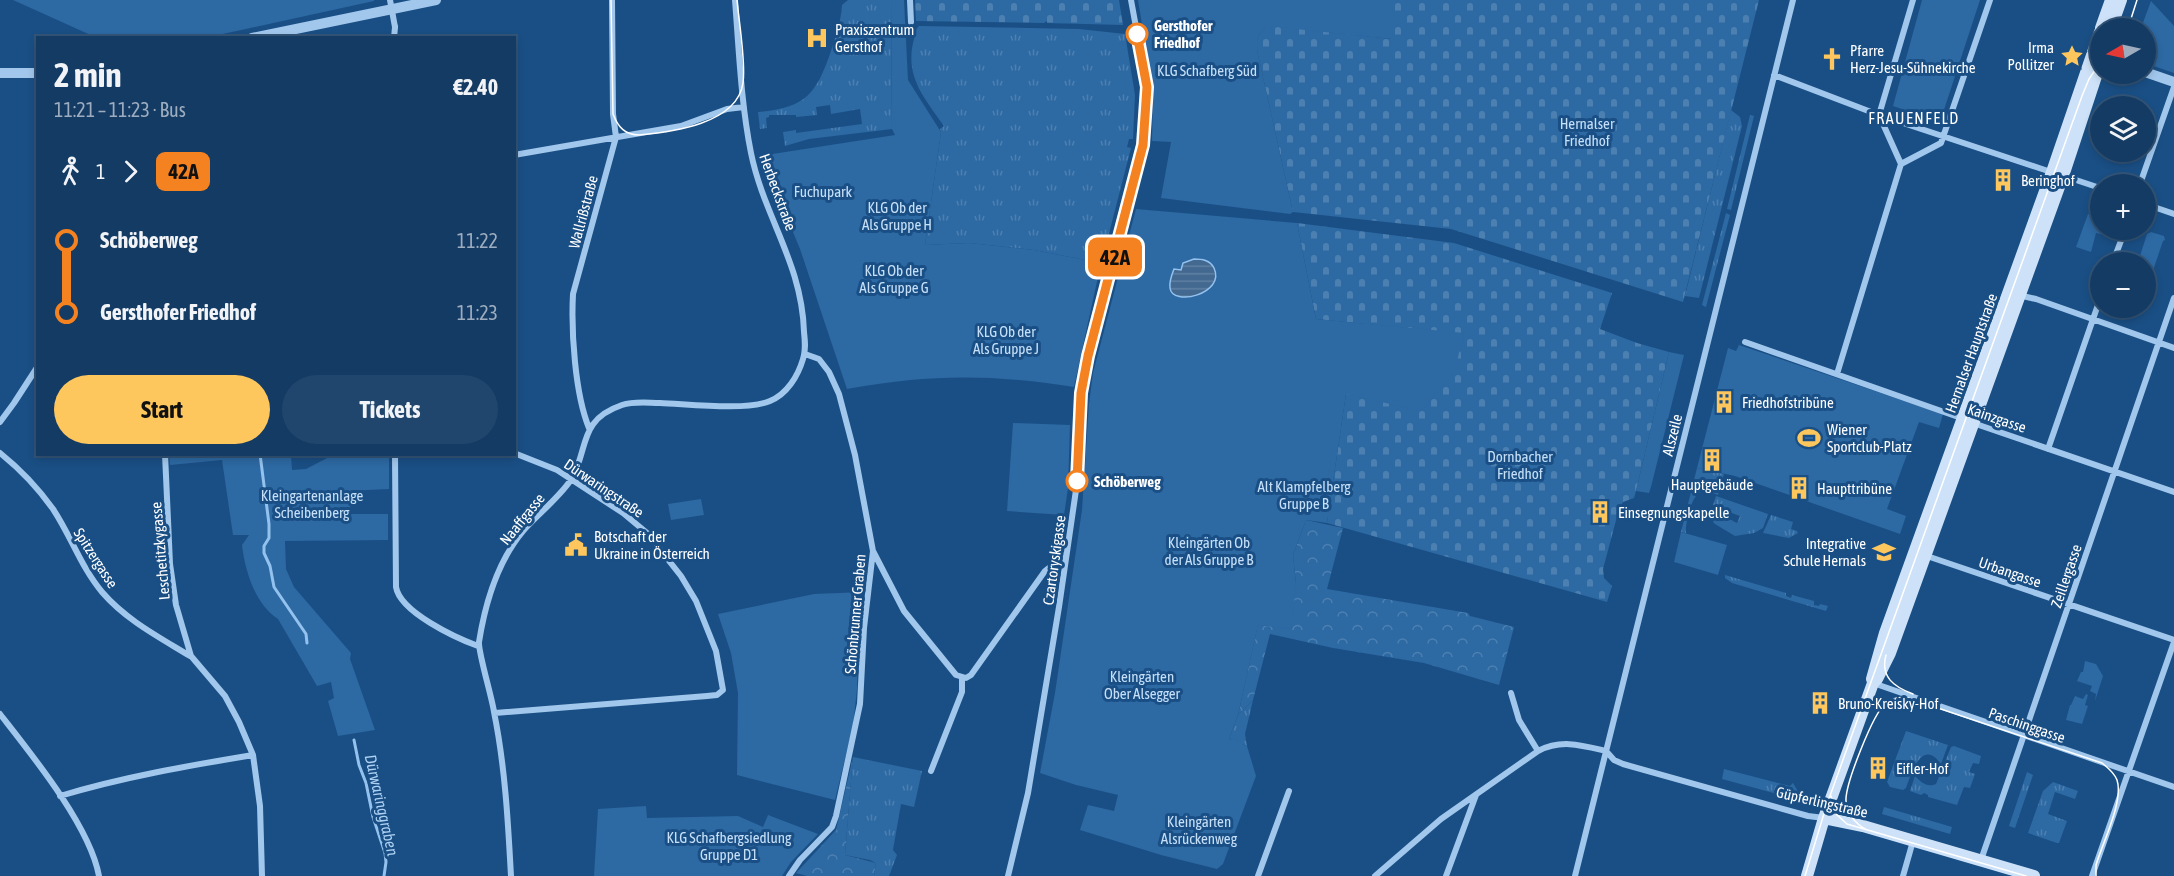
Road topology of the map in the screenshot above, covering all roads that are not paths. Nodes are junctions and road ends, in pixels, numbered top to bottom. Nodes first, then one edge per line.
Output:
1 (390, 0) edge
2 (436, 0) edge
3 (612, 0) edge
4 (735, 0) edge
5 (910, 0) edge
6 (1131, 0) edge
7 (1793, 0) edge
8 (1913, 0) edge
9 (1990, 0) edge
10 (2111, 0) edge
11 (2121, 0) edge
12 (2105, 18) edge
13 (2115, 18) edge
14 (911, 22) dead end
15 (262, 36) edge
16 (394, 36) edge
17 (0, 73) edge
18 (36, 73) edge
19 (1774, 75) junction
20 (2156, 76) edge
21 (2090, 82) edge
22 (2174, 82) edge
23 (2174, 87) edge
24 (744, 107) junction
25 (1880, 115) junction
26 (1944, 136) junction
27 (616, 137) junction
28 (516, 155) edge
29 (1901, 164) junction
30 (2144, 174) edge
31 (2062, 176) junction
32 (2090, 185) edge
33 (2156, 208) edge
34 (2174, 214) edge
35 (2019, 295) junction
36 (2174, 298) edge
37 (2093, 319) junction
38 (1745, 342) dead end
39 (2159, 342) junction
40 (2174, 348) edge
41 (805, 354) junction
42 (36, 369) edge
43 (1837, 374) junction
44 (1964, 419) junction
45 (0, 422) edge
46 (589, 428) junction
47 (2049, 449) junction
48 (0, 453) edge
49 (516, 454) edge
50 (165, 456) edge
51 (395, 456) edge
52 (2114, 471) junction
53 (572, 479) junction
54 (2174, 492) edge
55 (873, 551) junction
56 (1916, 552) junction
57 (1065, 555) junction
58 (2069, 605) junction
59 (2174, 641) edge
60 (478, 646) junction
61 (191, 656) junction
62 (962, 678) junction
63 (1873, 683) junction
64 (1511, 693) dead end
65 (495, 713) junction
66 (0, 714) edge
67 (2024, 737) junction
68 (1538, 751) junction
69 (1606, 751) junction
70 (253, 755) junction
71 (931, 771) dead end
72 (2130, 772) junction
73 (2174, 787) edge
74 (1289, 791) dead end
75 (1476, 795) junction
76 (60, 796) junction
77 (1824, 818) junction
78 (1912, 841) junction
79 (1981, 860) junction
80 (99, 876) edge
81 (262, 876) edge
82 (511, 876) edge
83 (789, 876) edge
84 (1008, 876) edge
85 (1258, 876) edge
86 (1375, 876) edge
87 (1446, 876) edge
88 (1575, 876) edge
89 (1807, 876) edge
90 (1903, 876) edge
91 (2034, 876) edge
92 (2092, 876) edge

1 - 16 street, bridge
2 - 15 street
3 - 27 street, Wallrißstraße
4 - 24 street, Herbeckstraße
5 - 14 street
6 - 57 street, Czartoryskigasse
7 - 19 street, Alszeile
8 - 25 street
9 - 26 street
10 - 12 main road, Hernalser Hauptstraße
11 - 13 main road
17 - 18 street
19 - 25 street
19 - 69 street, Alszeile
20 - 22 street
21 - 31 main road, Hernalser Hauptstraße
23 - 30 street
24 - 27 street
24 - 41 street, Herbeckstraße
25 - 26 street
25 - 29 street
26 - 29 street
26 - 31 street
27 - 28 street
27 - 46 street, Wallrißstraße
29 - 43 street
31 - 32 street
31 - 35 main road, Hernalser Hauptstraße
33 - 34 street
35 - 37 street
35 - 44 main road, Hernalser Hauptstraße
36 - 39 street, Zeillergasse
37 - 39 street
37 - 47 street
38 - 43 street, Kainzgasse
39 - 40 street
39 - 52 street, Zeillergasse
41 - 46 street
41 - 55 street, Schönbrunner Graben
42 - 45 street
43 - 44 street, Kainzgasse
44 - 47 street, Kainzgasse
44 - 56 main road, Hernalser Hauptstraße
46 - 53 street, Naaffgasse
47 - 52 street, Kainzgasse
48 - 61 street, Spitzergasse
49 - 53 street, Dürwaringstraße
50 - 61 street, Leschetitzkygasse
51 - 60 street
52 - 54 street, Kainzgasse
52 - 58 street, Zeillergasse
53 - 60 street, Naaffgasse
53 - 65 street, Dürwaringstraße
55 - 62 street
55 - 83 street, Schönbrunner Graben
56 - 58 street, Urbangasse
56 - 63 main road, Hernalser Hauptstraße
57 - 62 street
57 - 84 street, Czartoryskigasse
58 - 59 street, Urbangasse
58 - 67 street, Zeillergasse
59 - 72 street
60 - 65 street, Naaffgasse
61 - 70 street, Leschetitzkygasse
62 - 71 street
63 - 67 street, Paschinggasse
63 - 77 main road, Hernalser Hauptstraße
64 - 68 street
65 - 82 street, Naaffgasse
66 - 76 street
67 - 72 street, Paschinggasse
67 - 79 street, Zeillergasse
68 - 69 street, Güpferlingstraße
68 - 75 street
69 - 77 street, Güpferlingstraße
69 - 88 street, Alszeile
70 - 76 street
70 - 81 street, Leschetitzkygasse
72 - 73 street, Paschinggasse
72 - 92 street
74 - 85 street
75 - 86 street
75 - 87 street
76 - 80 street
77 - 78 main road, Güpferlingstraße
77 - 89 main road, Hernalser Hauptstraße
78 - 79 main road, Güpferlingstraße
78 - 90 street
79 - 91 main road, Güpferlingstraße

